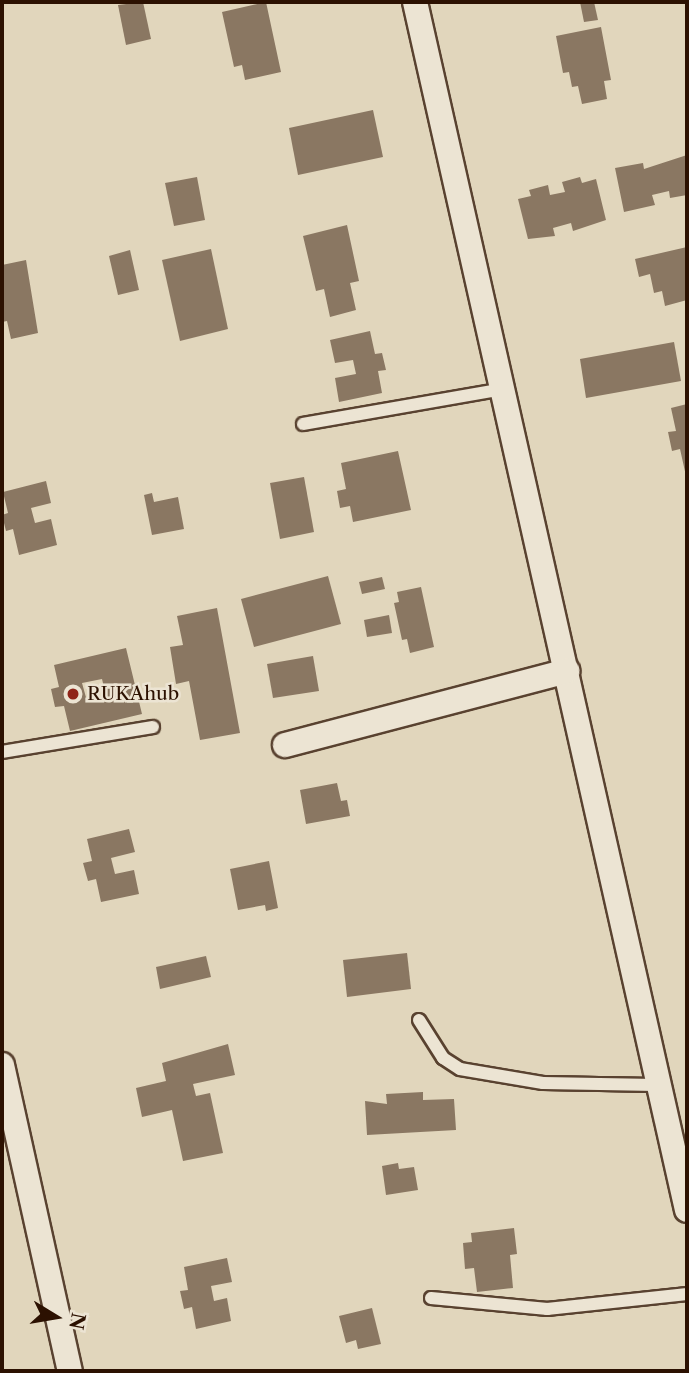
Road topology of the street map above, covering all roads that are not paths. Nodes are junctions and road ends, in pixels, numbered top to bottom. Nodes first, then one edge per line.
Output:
1 (415, 2) edge
2 (505, 389) junction
3 (303, 424) dead end
4 (567, 671) junction
5 (153, 727) dead end
6 (285, 745) dead end
7 (2, 752) edge
8 (419, 1020) dead end
9 (2, 1065) edge
10 (660, 1085) junction
11 (687, 1210) edge
12 (687, 1294) edge
13 (431, 1298) dead end
14 (70, 1371) edge

1 - 2 street
2 - 3 lane
2 - 4 street
4 - 6 street
4 - 10 street
5 - 7 lane
8 - 10 lane
9 - 14 street
10 - 11 street
12 - 13 lane

